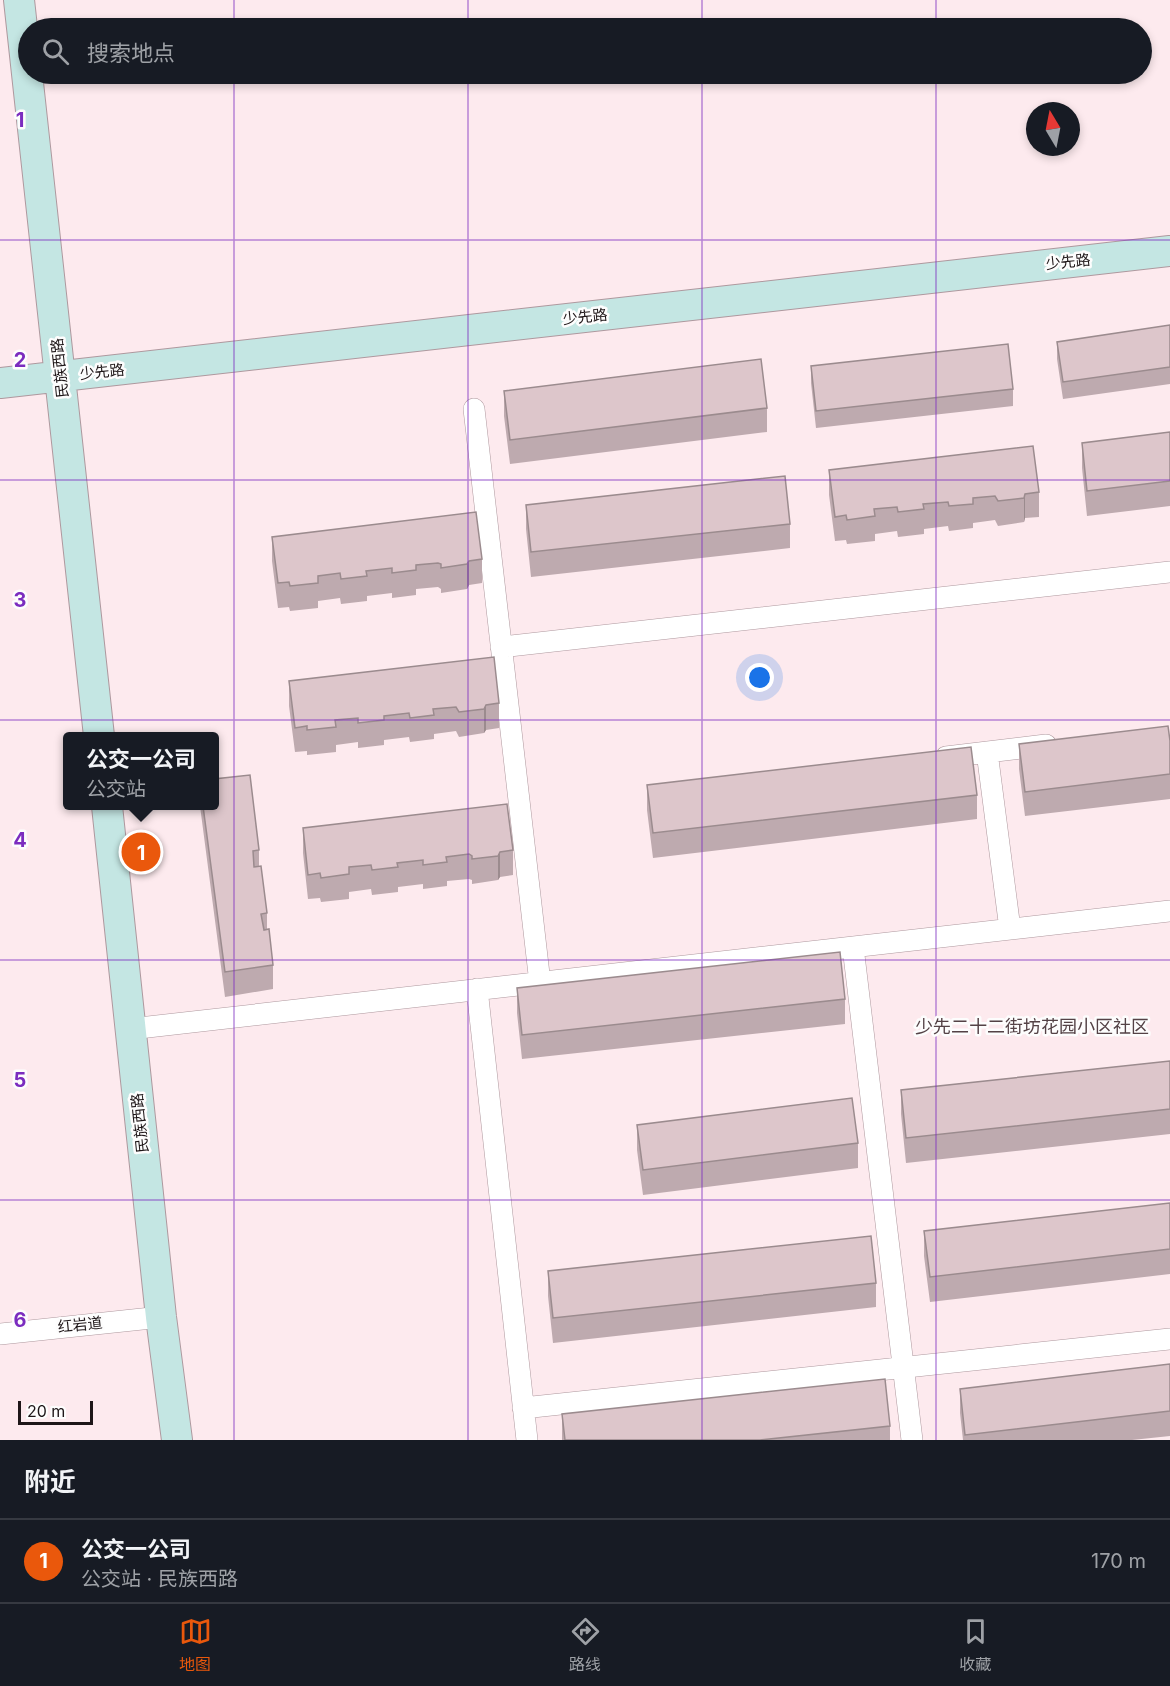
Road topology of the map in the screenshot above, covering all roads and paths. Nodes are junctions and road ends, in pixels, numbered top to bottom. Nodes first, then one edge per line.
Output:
1 (19, 0) edge
2 (21, 18) edge
3 (28, 84) edge
4 (1170, 251) edge
5 (61, 376) junction
6 (0, 383) edge
7 (474, 409) dead end
8 (1170, 572) edge
9 (501, 647) junction
10 (99, 732) edge
11 (1067, 742) edge
12 (987, 752) junction
13 (928, 759) edge
14 (107, 810) edge
15 (1170, 911) edge
16 (1010, 929) junction
17 (853, 947) junction
18 (540, 982) junction
19 (477, 989) junction
20 (130, 1029) junction
21 (161, 1317) junction
22 (0, 1334) edge
23 (1170, 1339) edge
24 (903, 1367) junction
25 (523, 1408) junction
26 (177, 1440) edge
27 (527, 1440) edge
28 (912, 1440) edge

1 - 2 main road, 民族西路
3 - 5 main road, 民族西路
4 - 5 main road, 少先路
5 - 6 main road, 少先路
5 - 10 main road, 民族西路
7 - 9 street
8 - 9 street
9 - 18 street
11 - 12 street
12 - 13 street
12 - 16 street
14 - 20 main road, 民族西路
15 - 16 street
16 - 17 street
17 - 18 street
17 - 24 street
18 - 19 street
19 - 20 street
19 - 25 street
20 - 21 main road, 民族西路
21 - 22 street, 红岩道
21 - 26 main road, 民族西路
23 - 24 street
24 - 25 street
24 - 28 street
25 - 27 street

